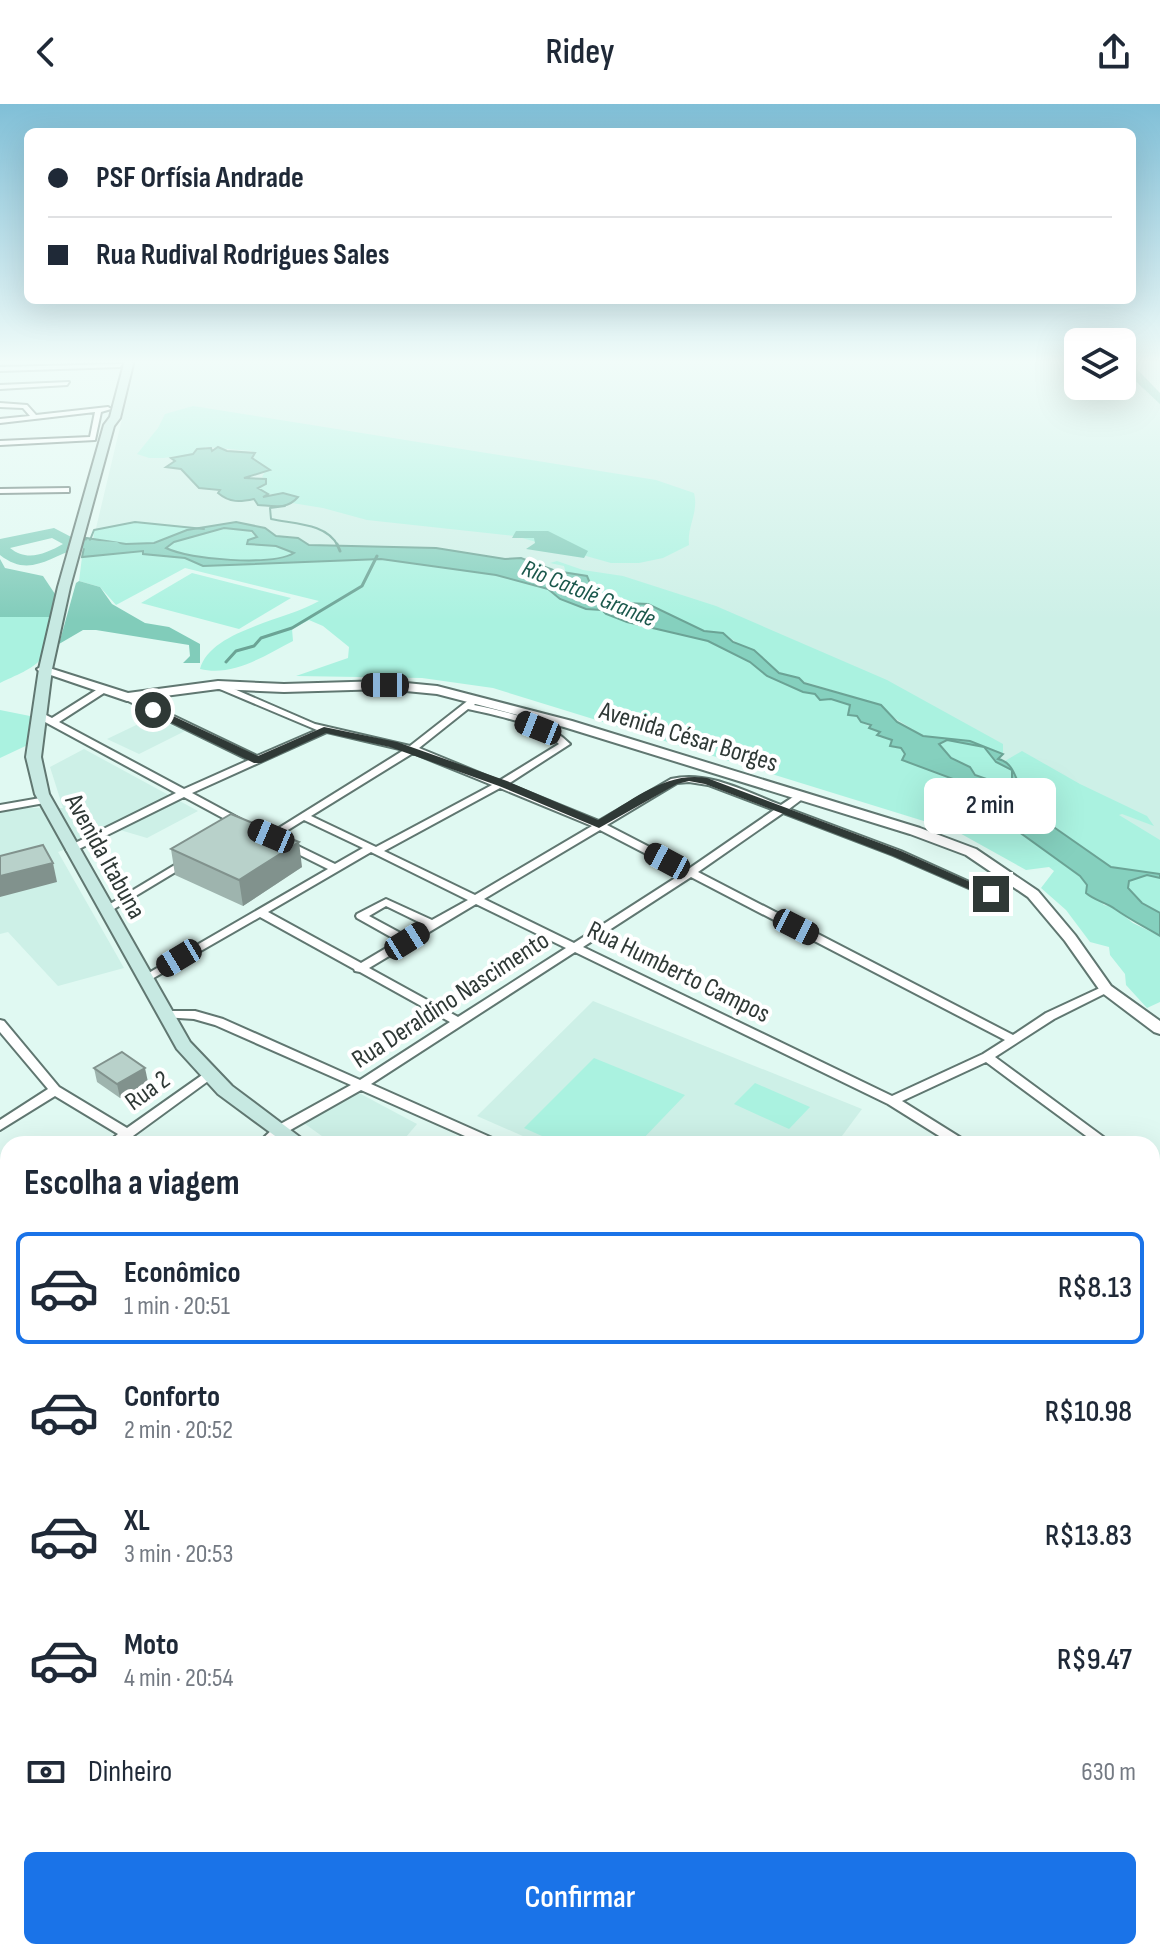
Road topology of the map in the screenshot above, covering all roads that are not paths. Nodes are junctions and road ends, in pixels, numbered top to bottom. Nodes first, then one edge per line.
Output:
1 (103, 447) edge
2 (66, 490) dead end
3 (0, 491) edge
4 (43, 669) junction
5 (218, 685) junction
6 (104, 689) junction
7 (127, 697) junction
8 (472, 702) junction
9 (45, 718) junction
10 (324, 730) junction
11 (412, 749) junction
12 (257, 760) junction
13 (503, 783) junction
14 (182, 794) junction
15 (802, 795) junction
16 (46, 800) junction
17 (0, 808) edge
18 (781, 810) junction
19 (304, 816) junction
20 (599, 825) junction
21 (258, 831) edge
22 (229, 835) edge
23 (271, 836) junction
24 (71, 849) junction
25 (205, 850) edge
26 (374, 850) junction
27 (335, 868) junction
28 (690, 873) junction
29 (991, 894) dead end
30 (478, 899) junction
31 (105, 910) junction
32 (262, 913) junction
33 (433, 925) junction
34 (407, 941) junction
35 (575, 947) junction
36 (359, 969) junction
37 (146, 978) junction
38 (1106, 989) junction
39 (167, 1014) junction
40 (458, 1022) junction
41 (1, 1028) edge
42 (1160, 1029) edge
43 (1014, 1040) junction
44 (987, 1057) junction
45 (209, 1076) junction
46 (361, 1085) junction
47 (55, 1090) junction
48 (892, 1101) junction
49 (0, 1126) edge
50 (280, 1130) junction
51 (127, 1134) junction
52 (124, 1136) edge
53 (273, 1136) edge
54 (288, 1136) edge
55 (476, 1136) edge
56 (948, 1136) edge
57 (1095, 1136) edge

1 - 4 main road, Avenida Itabuna
2 - 3 street
4 - 6 street
4 - 9 main road, Avenida Itabuna
5 - 7 street, Avenida César Borges
5 - 8 street, Avenida César Borges
5 - 10 street
6 - 7 street
6 - 9 street
7 - 12 street
8 - 11 street
8 - 13 street
8 - 15 street, Avenida César Borges
9 - 14 street
9 - 16 main road, Avenida Itabuna
10 - 11 street
10 - 12 street
11 - 13 street
11 - 19 street
12 - 14 street
13 - 20 street
13 - 26 street
14 - 22 street
14 - 24 street
15 - 18 street, Rua Deraldino Nascimento
15 - 38 street, Avenida César Borges
16 - 17 street
16 - 24 main road, Avenida Itabuna
18 - 20 street
18 - 28 street, Rua Deraldino Nascimento
18 - 29 street
19 - 23 street
19 - 26 street, Rua Humberto Campos
20 - 28 street
20 - 30 street
21 - 23 street
23 - 27 street
24 - 31 main road, Avenida Itabuna
25 - 31 street
26 - 27 street
26 - 30 street, Rua Humberto Campos
27 - 32 street
28 - 35 street, Rua Deraldino Nascimento
28 - 43 street
30 - 33 street
30 - 35 street, Rua Humberto Campos
31 - 37 main road, Avenida Itabuna
32 - 36 street
32 - 37 street
33 - 34 street
33 - 34 street
34 - 36 street
35 - 40 street, Rua Deraldino Nascimento
35 - 48 street, Rua Humberto Campos
36 - 40 street
37 - 39 main road, Avenida Itabuna
38 - 42 street, Avenida César Borges
38 - 43 street
39 - 45 main road, Avenida Itabuna
39 - 46 street
40 - 46 street, Rua Deraldino Nascimento
41 - 47 street
43 - 44 street
44 - 48 street
44 - 57 street
45 - 50 main road, Avenida Itabuna
45 - 51 street, Rua 2
46 - 50 street, Rua Deraldino Nascimento
46 - 55 street
47 - 49 street
47 - 51 street
48 - 56 street, Rua Humberto Campos
50 - 53 street, Rua Deraldino Nascimento
50 - 54 main road, Avenida Itabuna
51 - 52 street, Rua 2

